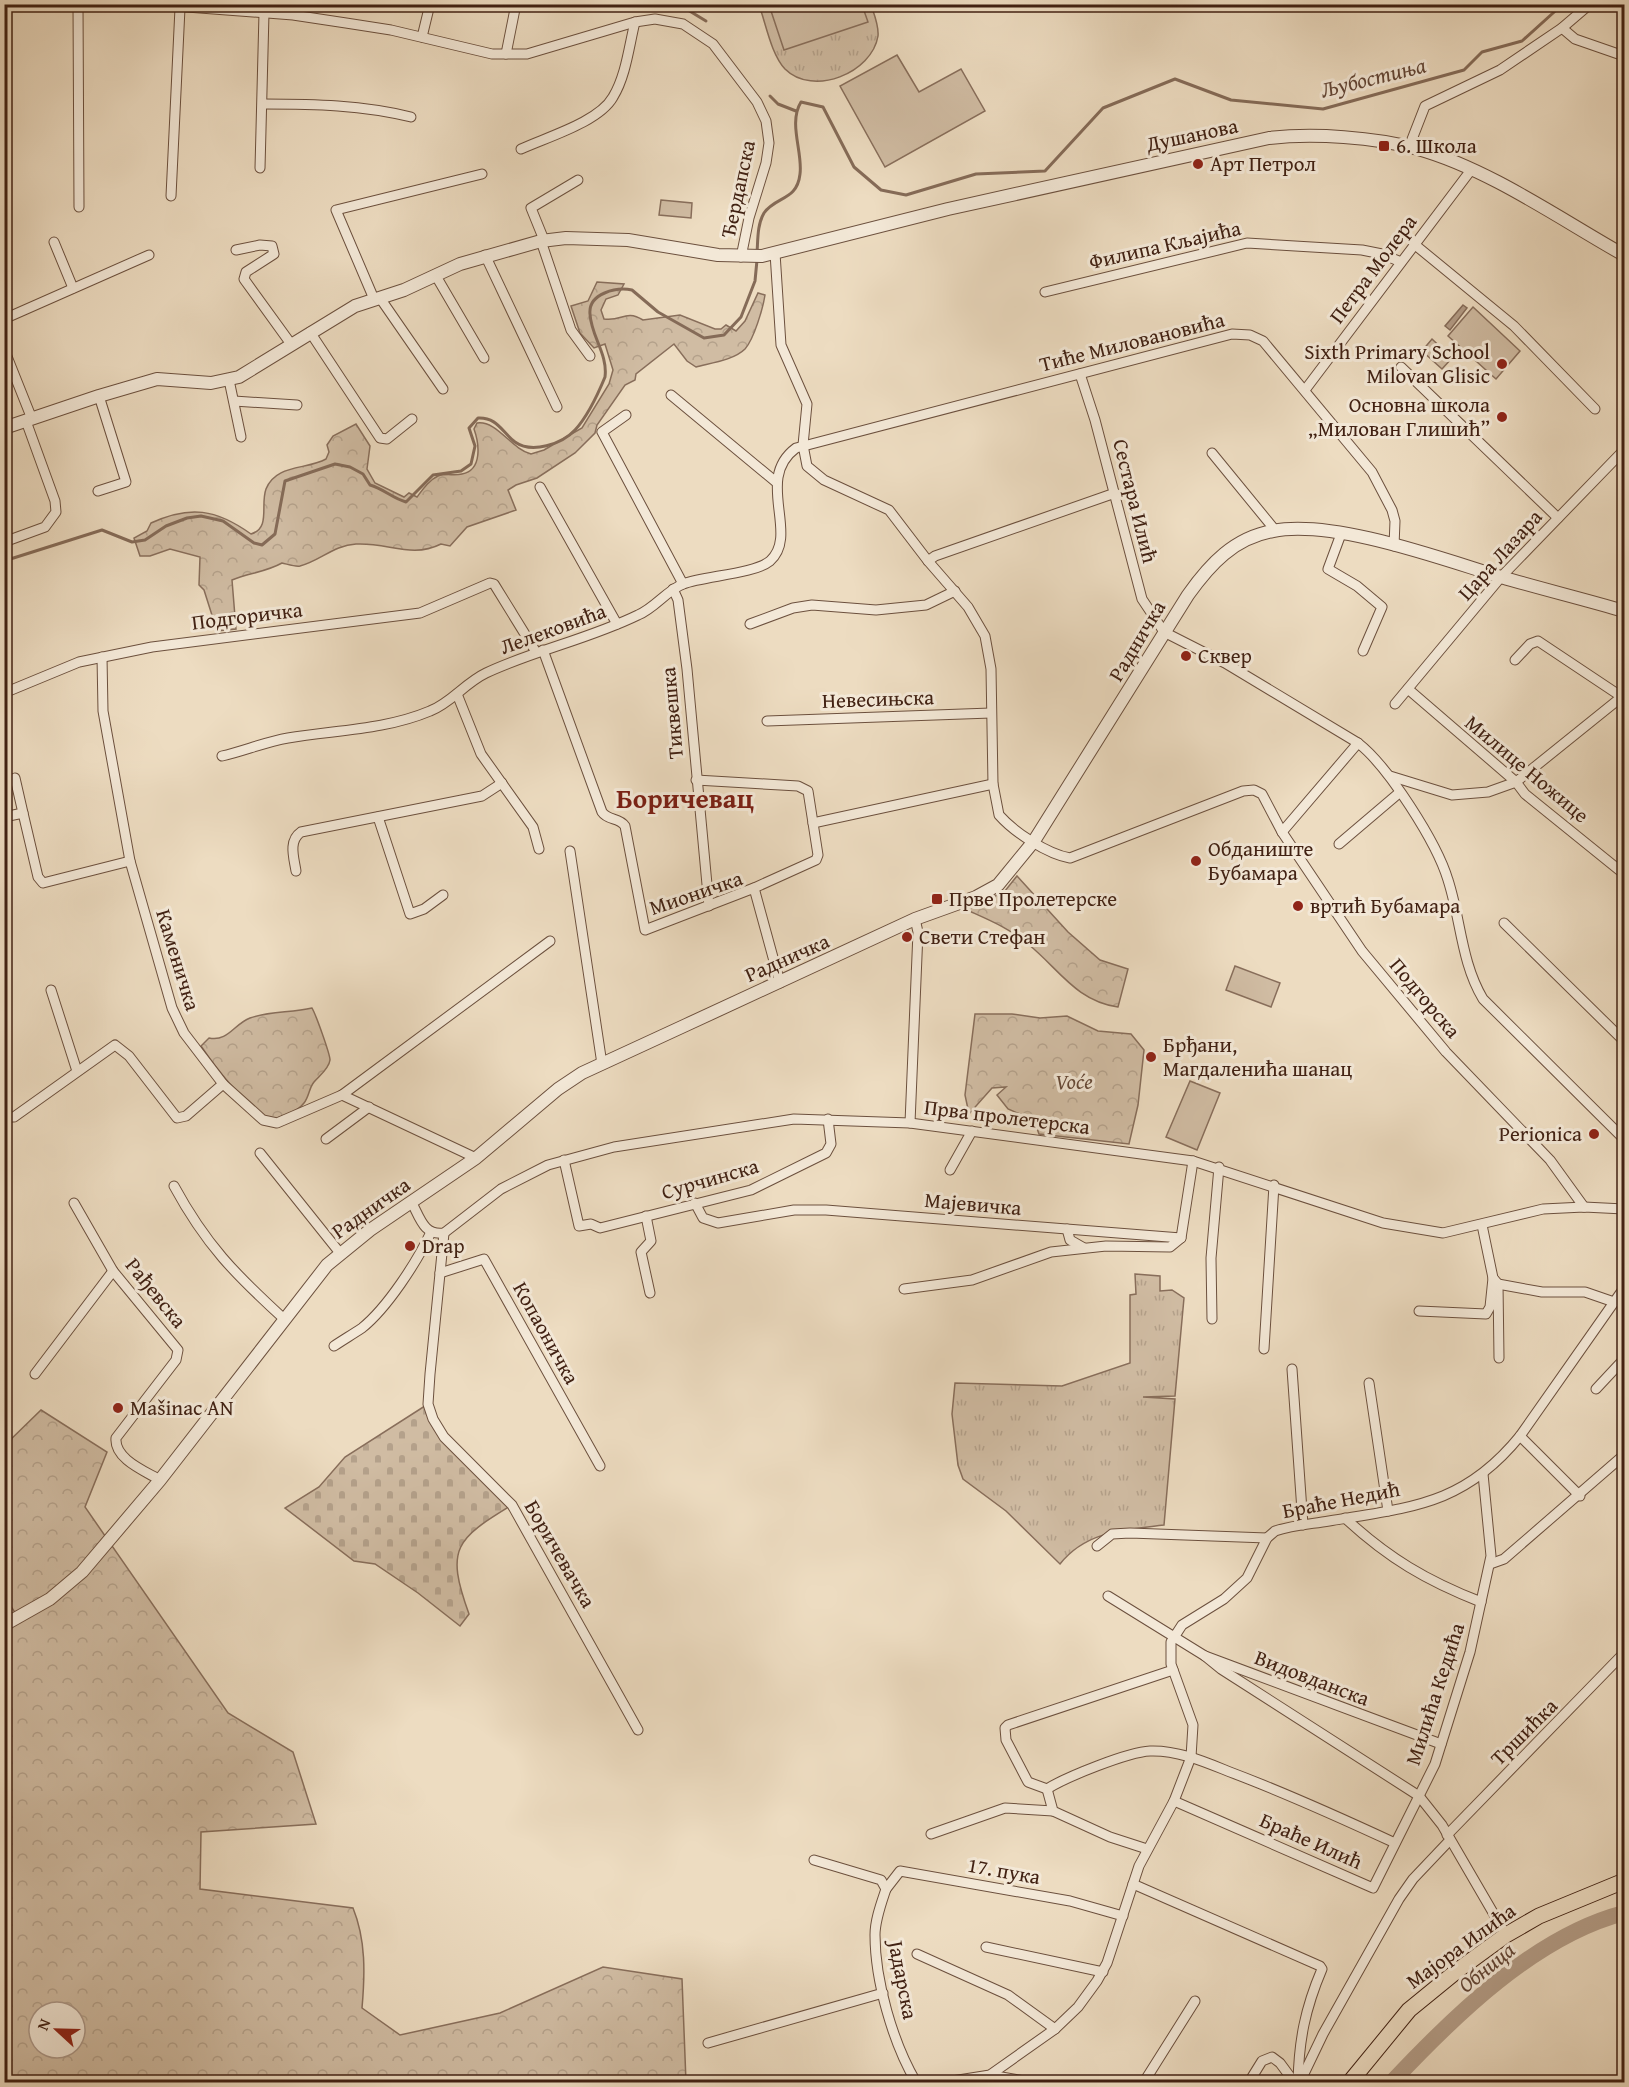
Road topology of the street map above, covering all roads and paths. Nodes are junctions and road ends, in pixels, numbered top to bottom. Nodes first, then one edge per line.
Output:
1 (78, 4) edge
2 (147, 4) edge
3 (430, 4) edge
4 (516, 4) edge
5 (1590, 4) edge
6 (180, 8) junction
7 (232, 8) edge
8 (264, 13) junction
9 (635, 22) junction
10 (1562, 28) junction
11 (422, 37) junction
12 (506, 54) junction
13 (1624, 56) edge
14 (264, 104) junction
15 (411, 117) dead end
16 (1409, 147) junction
17 (521, 149) dead end
18 (261, 168) dead end
19 (1471, 170) junction
20 (482, 174) dead end
21 (578, 180) dead end
22 (171, 196) dead end
23 (79, 207) dead end
24 (543, 240) junction
25 (54, 242) dead end
26 (1414, 243) junction
27 (236, 250) dead end
28 (149, 255) dead end
29 (485, 255) junction
30 (1624, 255) edge
31 (757, 256) junction
32 (1401, 262) junction
33 (436, 276) junction
34 (73, 288) junction
35 (1045, 292) dead end
36 (377, 298) junction
37 (4, 319) edge
38 (310, 332) junction
39 (291, 344) junction
40 (4, 349) edge
41 (590, 356) dead end
42 (483, 358) dead end
43 (1401, 367) dead end
44 (1080, 374) junction
45 (229, 380) junction
46 (443, 389) dead end
47 (1305, 390) junction
48 (671, 395) dead end
49 (99, 396) junction
50 (234, 401) junction
51 (297, 405) dead end
52 (557, 407) dead end
53 (1595, 409) dead end
54 (626, 415) dead end
55 (412, 419) dead end
56 (29, 420) junction
57 (4, 428) edge
58 (241, 437) dead end
59 (803, 445) junction
60 (1624, 450) edge
61 (1212, 453) dead end
62 (776, 482) junction
63 (540, 487) dead end
64 (98, 491) dead end
65 (1115, 493) junction
66 (1558, 518) junction
67 (1275, 530) junction
68 (1341, 534) junction
69 (4, 543) edge
70 (1394, 546) junction
71 (928, 561) junction
72 (1501, 577) junction
73 (494, 584) joint
74 (683, 584) junction
75 (674, 590) junction
76 (955, 591) junction
77 (1624, 611) edge
78 (617, 624) junction
79 (750, 624) dead end
80 (1164, 632) junction
81 (539, 651) junction
82 (1363, 651) dead end
83 (102, 657) junction
84 (1515, 660) dead end
85 (1408, 689) junction
86 (4, 693) edge
87 (458, 694) junction
88 (1623, 696) edge
89 (1395, 704) dead end
90 (991, 713) junction
91 (767, 721) dead end
92 (1358, 743) junction
93 (222, 756) dead end
94 (1390, 776) junction
95 (15, 778) dead end
96 (696, 780) junction
97 (1516, 782) junction
98 (502, 783) junction
99 (993, 784) junction
100 (1400, 793) junction
101 (23, 813) junction
102 (4, 817) edge
103 (378, 817) junction
104 (813, 822) junction
105 (1282, 832) junction
106 (1034, 841) junction
107 (1339, 843) dead end
108 (539, 849) dead end
109 (570, 851) dead end
110 (130, 861) junction
111 (296, 871) dead end
112 (1624, 874) edge
113 (754, 888) junction
114 (443, 895) dead end
115 (709, 906) junction
116 (915, 919) junction
117 (1504, 922) dead end
118 (550, 941) dead end
119 (780, 983) junction
120 (51, 990) dead end
121 (1624, 1041) edge
122 (602, 1064) junction
123 (76, 1071) junction
124 (223, 1084) junction
125 (342, 1095) junction
126 (369, 1107) junction
127 (4, 1117) edge
128 (828, 1119) junction
129 (910, 1124) junction
130 (972, 1131) junction
131 (1624, 1138) edge
132 (326, 1139) dead end
133 (260, 1153) dead end
134 (476, 1158) junction
135 (564, 1160) junction
136 (1193, 1161) junction
137 (1219, 1167) junction
138 (950, 1170) dead end
139 (1274, 1185) junction
140 (174, 1186) dead end
141 (74, 1203) dead end
142 (412, 1203) junction
143 (695, 1203) junction
144 (1584, 1207) junction
145 (1624, 1209) edge
146 (646, 1216) junction
147 (1482, 1225) junction
148 (1067, 1229) junction
149 (431, 1232) junction
150 (444, 1233) junction
151 (1181, 1238) junction
152 (1084, 1248) junction
153 (340, 1253) junction
154 (113, 1270) junction
155 (440, 1273) junction
156 (1496, 1281) junction
157 (1624, 1288) edge
158 (904, 1289) dead end
159 (650, 1293) dead end
160 (1614, 1302) junction
161 (1419, 1311) dead end
162 (283, 1318) junction
163 (1212, 1319) dead end
164 (334, 1346) dead end
165 (1264, 1349) dead end
166 (1499, 1358) dead end
167 (1624, 1359) edge
168 (1292, 1369) dead end
169 (35, 1374) dead end
170 (1369, 1383) dead end
171 (1596, 1389) dead end
172 (1520, 1436) junction
173 (1624, 1455) edge
174 (600, 1466) dead end
175 (1483, 1474) junction
176 (160, 1480) junction
177 (1580, 1496) junction
178 (1388, 1510) junction
179 (1344, 1518) junction
180 (1303, 1525) junction
181 (1267, 1538) junction
182 (1097, 1545) dead end
183 (1490, 1564) junction
184 (1108, 1596) dead end
185 (1481, 1602) junction
186 (4, 1625) edge
187 (1173, 1638) junction
188 (1624, 1653) edge
189 (1205, 1656) junction
190 (1173, 1670) junction
191 (638, 1730) dead end
192 (1442, 1744) junction
193 (1191, 1757) junction
194 (1047, 1789) junction
195 (1419, 1796) junction
196 (1174, 1800) junction
197 (1053, 1811) junction
198 (931, 1834) dead end
199 (1449, 1838) junction
200 (1395, 1843) junction
201 (1147, 1850) junction
202 (814, 1860) dead end
203 (1624, 1881) edge
204 (1133, 1884) junction
205 (886, 1889) junction
206 (1123, 1916) junction
207 (1506, 1935) junction
208 (986, 1947) dead end
209 (917, 1954) dead end
210 (1103, 1972) junction
211 (884, 1993) junction
212 (1195, 2001) dead end
213 (1055, 2029) junction
214 (708, 2043) dead end
215 (990, 2074) junction
216 (916, 2082) edge
217 (946, 2082) edge
218 (1030, 2082) edge
219 (1144, 2082) edge
220 (1249, 2082) edge
221 (1297, 2082) edge
222 (1350, 2082) edge

1 - 23 street
2 - 6 street, Ђердапска
3 - 11 street
4 - 12 street
5 - 10 street
6 - 7 street, Ђердапска
6 - 22 street
7 - 8 street, Ђердапска
8 - 11 street, Ђердапска
8 - 14 street
9 - 12 street, Ђердапска
9 - 17 street
9 - 31 street, Ђердапска
10 - 13 street
10 - 16 street
11 - 12 street, Ђердапска
14 - 15 street
14 - 18 street
16 - 19 street, Душанова
16 - 31 street, Душанова
19 - 26 street, Петра Молера
19 - 30 street, Душанова
20 - 36 street
21 - 24 street
24 - 29 street
24 - 31 street
24 - 41 street
25 - 34 street
26 - 32 street, Петра Молера
26 - 53 street
27 - 39 street
28 - 34 street
29 - 33 street
29 - 52 street
31 - 59 street, Ђердапска
32 - 35 street, Филипа Кљајића
32 - 47 street, Петра Молера
33 - 36 street
33 - 42 street
34 - 37 street
36 - 38 street
36 - 46 street
38 - 39 street
38 - 55 street
39 - 45 street
40 - 56 street
43 - 66 street
44 - 47 street, Тиће Миловановића
44 - 59 street, Тиће Миловановића
44 - 65 street, Сестара Илић
45 - 49 street
45 - 50 street
47 - 70 street, Тиће Миловановића
48 - 62 street
49 - 56 street
49 - 64 street
50 - 51 street
50 - 58 street
54 - 74 street
56 - 57 street
56 - 69 street
59 - 62 street
59 - 71 street
60 - 66 street, Цара Лазара
61 - 67 street
62 - 74 street, Лелековића
63 - 78 street
65 - 71 street
65 - 80 street, Сестара Илић
66 - 72 street, Цара Лазара
67 - 68 street, Радничка
67 - 80 street, Радничка
68 - 70 street, Радничка
68 - 82 street
70 - 72 street, Радничка
71 - 76 street
72 - 77 street, Радничка
72 - 85 street, Цара Лазара
73 - 81 street, Мионичка
73 - 83 street, Подгоричка
74 - 75 street, Лелековића
75 - 78 street, Лелековића
75 - 96 street, Тиквешка
76 - 79 street
76 - 90 street
78 - 81 street, Лелековића
80 - 92 street
80 - 106 street, Радничка
81 - 87 street, Лелековића
81 - 115 street, Мионичка
83 - 86 street, Подгоричка
83 - 110 street, Каменичка
84 - 88 street
85 - 89 street, Цара Лазара
85 - 97 street, Милице Ножице
87 - 93 street, Лелековића
87 - 98 street
88 - 97 street
90 - 91 street, Невесињска
90 - 99 street
92 - 94 street
92 - 105 street
94 - 97 street
94 - 100 street
95 - 101 street
96 - 104 street
96 - 115 street, Тиквешка
97 - 112 street, Милице Ножице
98 - 103 street
98 - 108 street
99 - 104 street
99 - 106 street
100 - 107 street
100 - 131 street
101 - 102 street
101 - 110 street
103 - 111 street
103 - 114 street
104 - 113 street
105 - 106 street, Подгорска
105 - 144 street, Подгорска
106 - 116 street, Радничка
109 - 122 street
110 - 124 street, Каменичка
113 - 115 street, Мионичка
113 - 119 street, Мионичка
116 - 119 street, Радничка
116 - 129 street
117 - 121 street
118 - 125 street
119 - 122 street, Радничка
120 - 123 street
122 - 134 street, Радничка
123 - 124 street
123 - 127 street
124 - 125 street, Каменичка
125 - 126 street
126 - 132 street
126 - 134 street
128 - 129 street, Прва пролетерска
128 - 135 street, Прва пролетерска
128 - 143 street, Сурчинска
129 - 130 street, Прва пролетерска
130 - 136 street, Прва пролетерска
130 - 138 street
133 - 153 street
134 - 142 street, Радничка
135 - 146 street
135 - 150 street, Прва пролетерска
136 - 137 street, Прва пролетерска
136 - 151 street
137 - 139 street, Прва пролетерска
137 - 163 street
139 - 147 street, Прва пролетерска
139 - 165 street
140 - 162 street
141 - 154 street, Рађевска
142 - 149 street
142 - 153 street, Радничка
143 - 146 street, Сурчинска
143 - 148 street, Мајевичка
144 - 145 street, Прва пролетерска
144 - 147 street, Прва пролетерска
146 - 159 street, Сурчинска
147 - 156 street
148 - 151 street, Мајевичка
148 - 152 street
149 - 150 street
149 - 164 street
150 - 155 street, Боричевачка
151 - 152 street
152 - 158 street
153 - 162 street, Радничка
154 - 169 street
154 - 176 street, Рађевска
155 - 174 street, Копаоничка
155 - 191 street, Боричевачка
156 - 160 street
156 - 161 street
156 - 166 street
157 - 160 street, Браће Недић
160 - 172 street, Браће Недић
162 - 176 street, Радничка
167 - 171 street
168 - 180 street
170 - 178 street
172 - 175 street, Браће Недић
172 - 177 street
173 - 177 street
175 - 178 street, Браће Недић
175 - 183 street, Милића Кедића
176 - 186 street, Радничка
177 - 183 street
178 - 179 street, Браће Недић
179 - 180 street, Браће Недић
179 - 185 street
180 - 181 street, Браће Недић
181 - 182 street
181 - 187 street, Браће Недић
183 - 185 street, Милића Кедића
184 - 187 street, Видовданска
185 - 192 street, Милића Кедића
187 - 189 street, Видовданска
187 - 190 street
188 - 199 street, Тршићка
189 - 192 street, Видовданска
189 - 195 street
190 - 193 street
190 - 194 street
192 - 195 street, Милића Кедића
193 - 194 street
193 - 196 street
193 - 200 street
194 - 197 street
195 - 199 street, Милића Кедића
195 - 200 street, Браће Илић
196 - 200 street, Браће Илић
196 - 201 street
197 - 198 street
197 - 201 street
199 - 207 street, Милића Кедића
199 - 221 street, Тршићка
201 - 204 street
202 - 205 street
203 - 207 main road, Мајора Илића
204 - 206 street
204 - 221 street
205 - 206 street, 17. пука
205 - 211 street, Јадарска
206 - 210 street
207 - 222 main road, Мајора Илића
208 - 210 street
209 - 213 street
210 - 213 street
211 - 214 street
211 - 216 street, Јадарска
212 - 219 street
213 - 215 street
215 - 217 street
215 - 218 street
220 - 221 street

